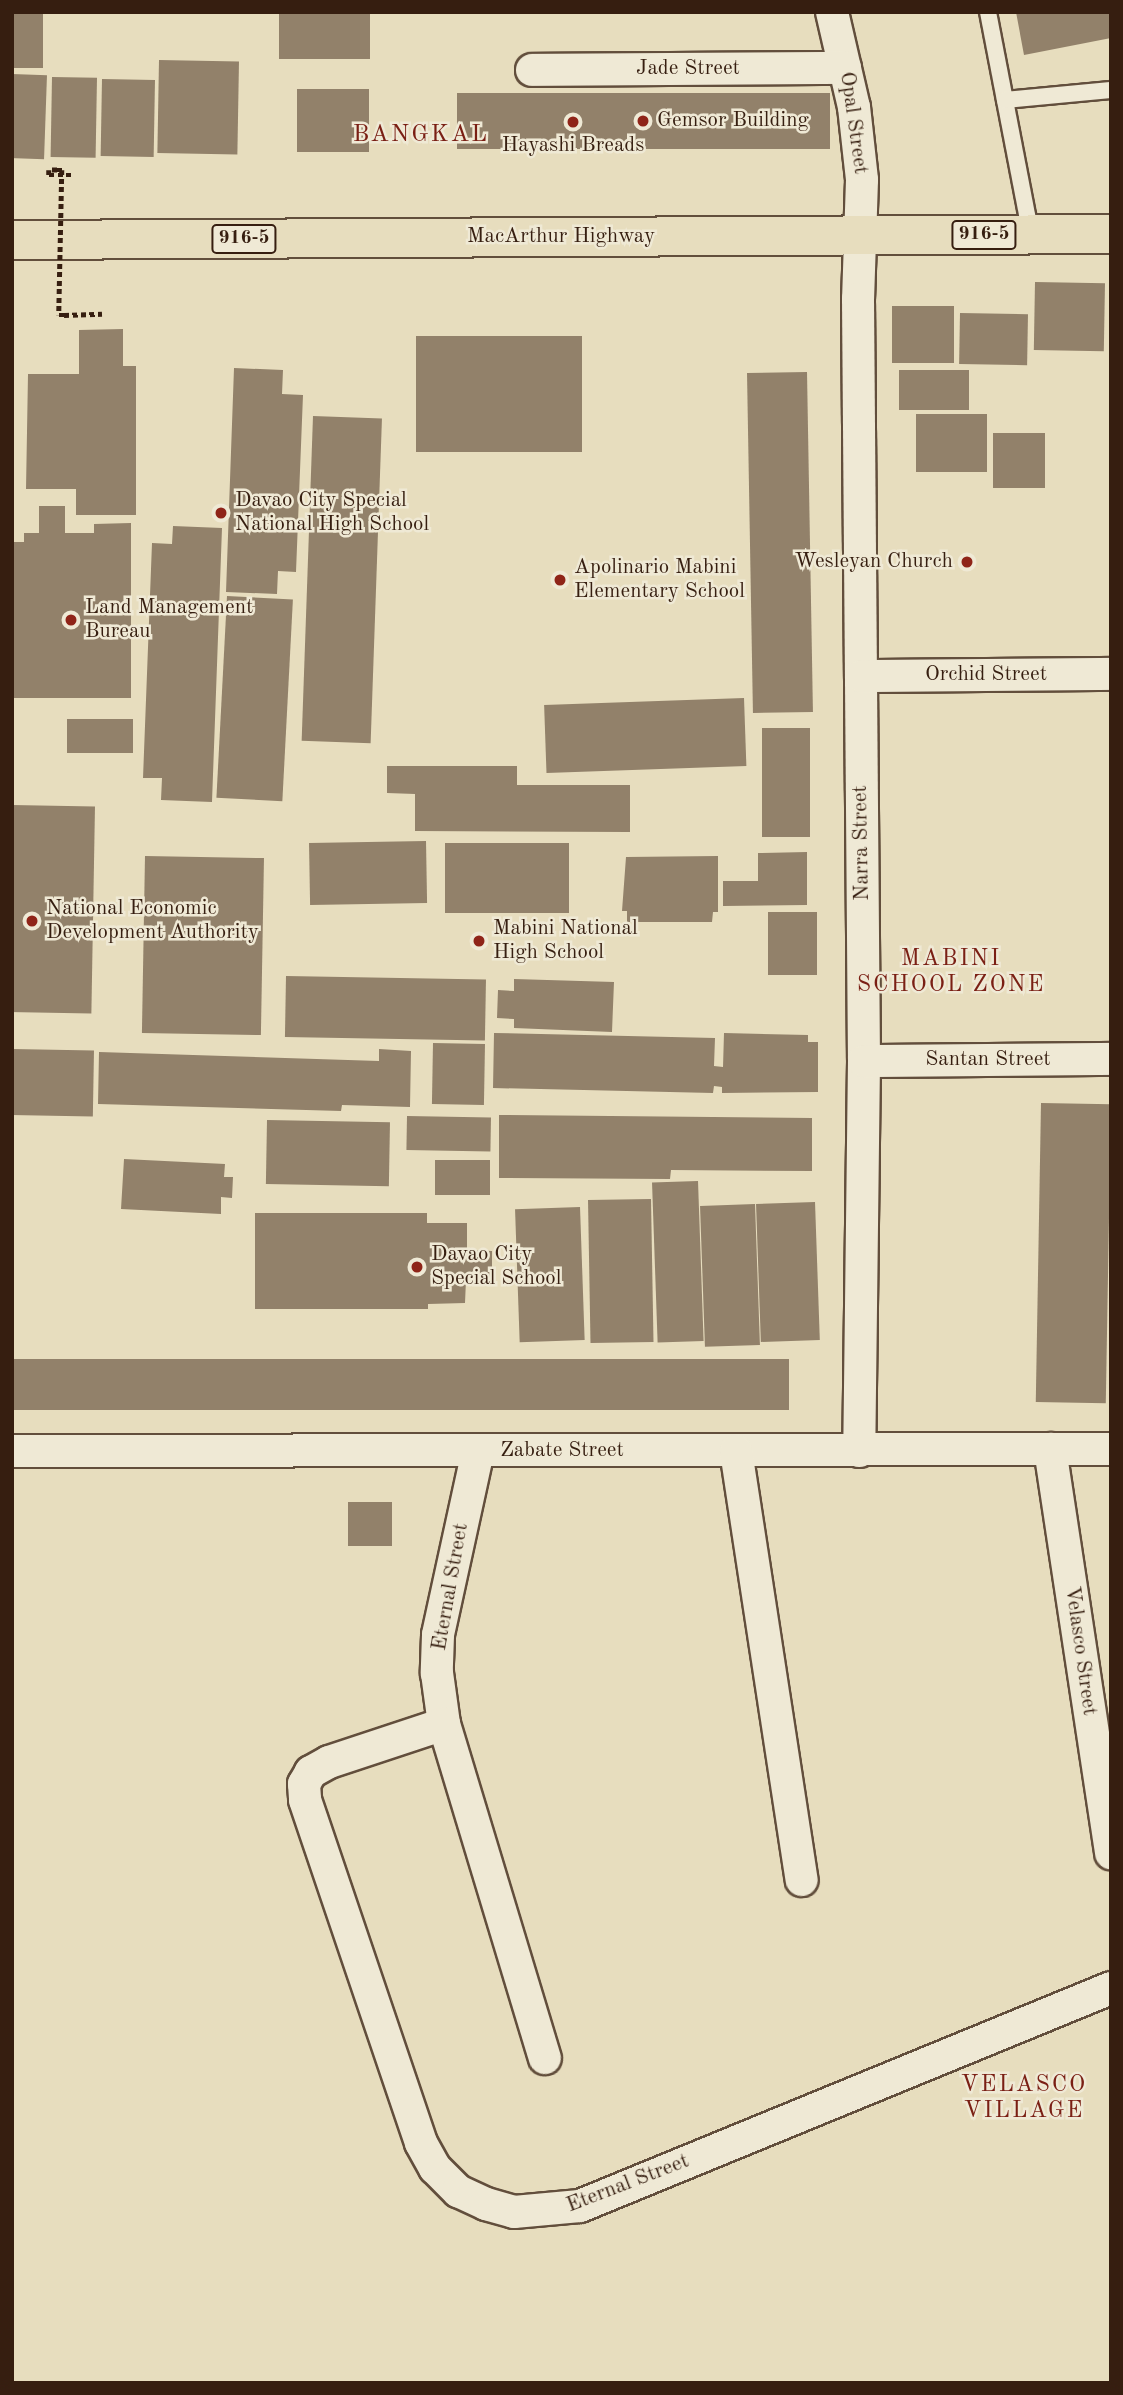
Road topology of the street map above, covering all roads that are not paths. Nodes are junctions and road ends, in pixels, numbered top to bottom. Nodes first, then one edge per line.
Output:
1 (832, 12) edge
2 (988, 12) edge
3 (845, 68) junction
4 (532, 70) dead end
5 (1111, 90) edge
6 (1005, 100) junction
7 (1111, 234) edge
8 (858, 235) junction
9 (1031, 235) junction
10 (12, 240) edge
11 (1111, 674) edge
12 (861, 676) junction
13 (1111, 1059) edge
14 (864, 1061) junction
15 (1050, 1449) junction
16 (1111, 1449) edge
17 (12, 1451) edge
18 (478, 1451) junction
19 (736, 1451) junction
20 (859, 1451) junction
21 (444, 1724) junction
22 (1111, 1853) edge
23 (802, 1880) dead end
24 (1111, 1988) edge
25 (545, 2058) dead end

1 - 3 street, Opal Street
2 - 6 lane
3 - 4 street, Jade Street
3 - 8 street, Opal Street
5 - 6 lane
6 - 9 lane
7 - 9 main road, MacArthur Highway / 916-5
8 - 9 main road, MacArthur Highway / 916-5
8 - 10 main road, MacArthur Highway / 916-5
8 - 12 street, Narra Street
11 - 12 street, Orchid Street
12 - 14 street, Narra Street
13 - 14 street, Santan Street
14 - 20 street, Narra Street
15 - 16 street, Zabate Street
15 - 20 street, Zabate Street
15 - 22 street, Velasco Street
17 - 18 street, Zabate Street
18 - 19 street, Zabate Street
18 - 21 street, Eternal Street
19 - 20 street, Zabate Street
19 - 23 street
21 - 24 street, Eternal Street
21 - 25 street, Eternal Street

